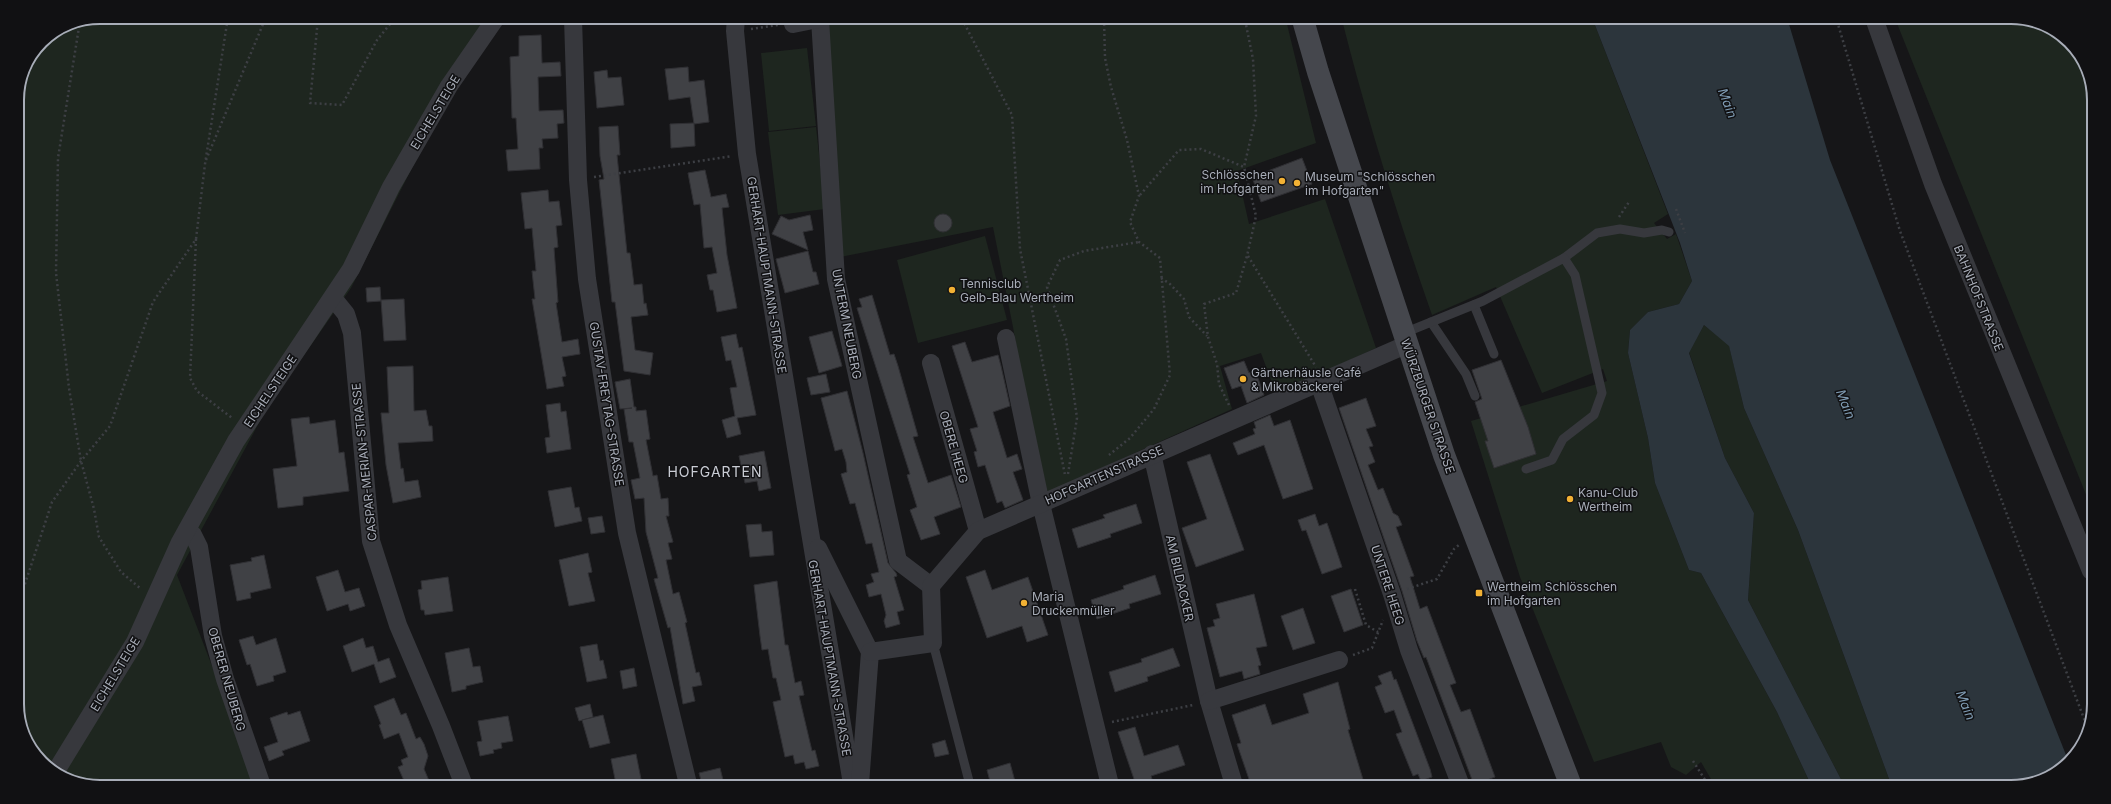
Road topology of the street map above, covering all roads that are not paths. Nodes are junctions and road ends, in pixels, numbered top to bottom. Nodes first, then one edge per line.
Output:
1 (492, 24) edge
2 (573, 24) edge
3 (819, 24) edge
4 (1304, 24) edge
5 (1875, 24) edge
6 (736, 25) edge
7 (1665, 228) dead end
8 (1564, 258) junction
9 (333, 298) junction
10 (1474, 305) junction
11 (1431, 322) junction
12 (1006, 338) dead end
13 (1406, 338) junction
14 (1494, 354) dead end
15 (931, 363) dead end
16 (1319, 383) junction
17 (1475, 396) dead end
18 (1152, 454) junction
19 (1526, 469) dead end
20 (1041, 504) junction
21 (187, 530) junction
22 (809, 531) junction
23 (978, 531) junction
24 (2087, 561) edge
25 (931, 586) junction
26 (933, 643) junction
27 (870, 652) junction
28 (1344, 658) road end
29 (1204, 702) junction
30 (58, 767) edge
31 (260, 780) edge
32 (462, 780) edge
33 (687, 780) edge
34 (851, 780) edge
35 (860, 780) edge
36 (969, 780) edge
37 (1109, 780) edge
38 (1232, 780) edge
39 (1459, 780) edge
40 (1569, 780) edge

1 - 9 street, EICHELSTEIGE
2 - 33 street, GUSTAV-FREYTAG-STRASSE
3 - 25 street, UNTERM NEUBERG
4 - 13 main road, WÜRZBURGER STRASSE
5 - 24 street, BAHNHOFSTRASSE
6 - 22 street, GERHART-HAUPTMANN-STRASSE
7 - 8 lane
8 - 10 lane
8 - 19 lane
9 - 21 street, EICHELSTEIGE
9 - 32 street, CASPAR-MERIAN-STRASSE
10 - 11 lane
10 - 14 lane
11 - 13 lane
11 - 17 lane
12 - 20 street
13 - 16 street, HOFGARTENSTRASSE
13 - 40 main road, WÜRZBURGER STRASSE
15 - 23 street, OBERE HEEG
16 - 18 street, HOFGARTENSTRASSE
16 - 39 street, UNTERE HEEG
18 - 20 street, HOFGARTENSTRASSE
18 - 29 street, AM BILDACKER
20 - 23 street, HOFGARTENSTRASSE
20 - 37 street
21 - 30 street, EICHELSTEIGE
21 - 31 street, OBERER NEUBERG
22 - 27 street, GERHART-HAUPTMANN-STRASSE
22 - 34 street, GERHART-HAUPTMANN-STRASSE
23 - 25 street, HOFGARTENSTRASSE
25 - 26 street
26 - 27 street
26 - 36 lane
27 - 35 street, GERHART-HAUPTMANN-STRASSE
28 - 29 street
29 - 38 street, AM BILDACKER

